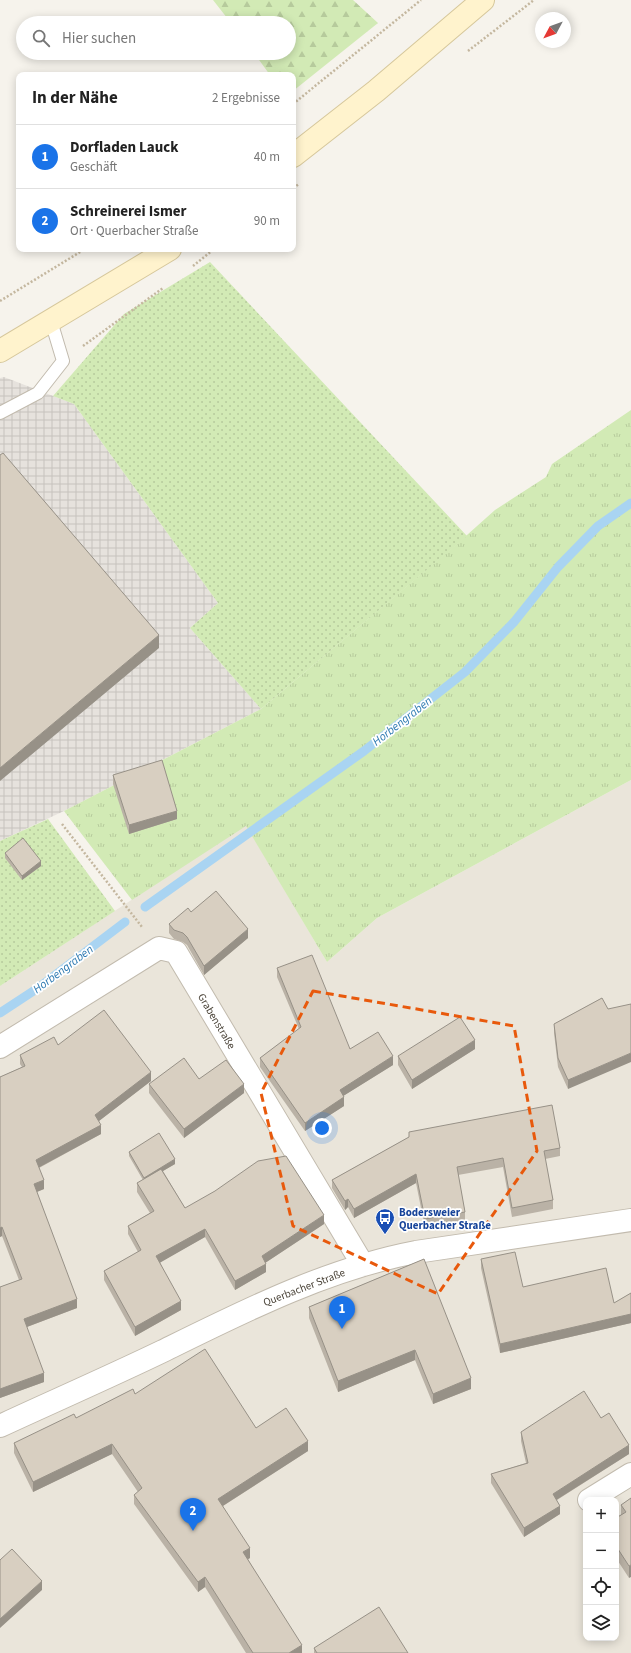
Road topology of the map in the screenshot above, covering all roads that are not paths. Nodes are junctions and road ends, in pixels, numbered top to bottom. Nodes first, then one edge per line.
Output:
1 (483, 0) edge
2 (296, 154) edge
3 (165, 252) edge
4 (51, 321) junction
5 (0, 351) edge
6 (0, 413) edge
7 (0, 1047) edge
8 (631, 1220) edge
9 (363, 1265) junction
10 (0, 1426) edge
11 (631, 1474) edge
12 (595, 1497) edge

1 - 2 main road
3 - 4 main road
4 - 5 main road
4 - 6 lane
7 - 9 street, Grabenstraße
8 - 9 street, Querbacher Straße
9 - 10 street, Querbacher Straße
11 - 12 street

